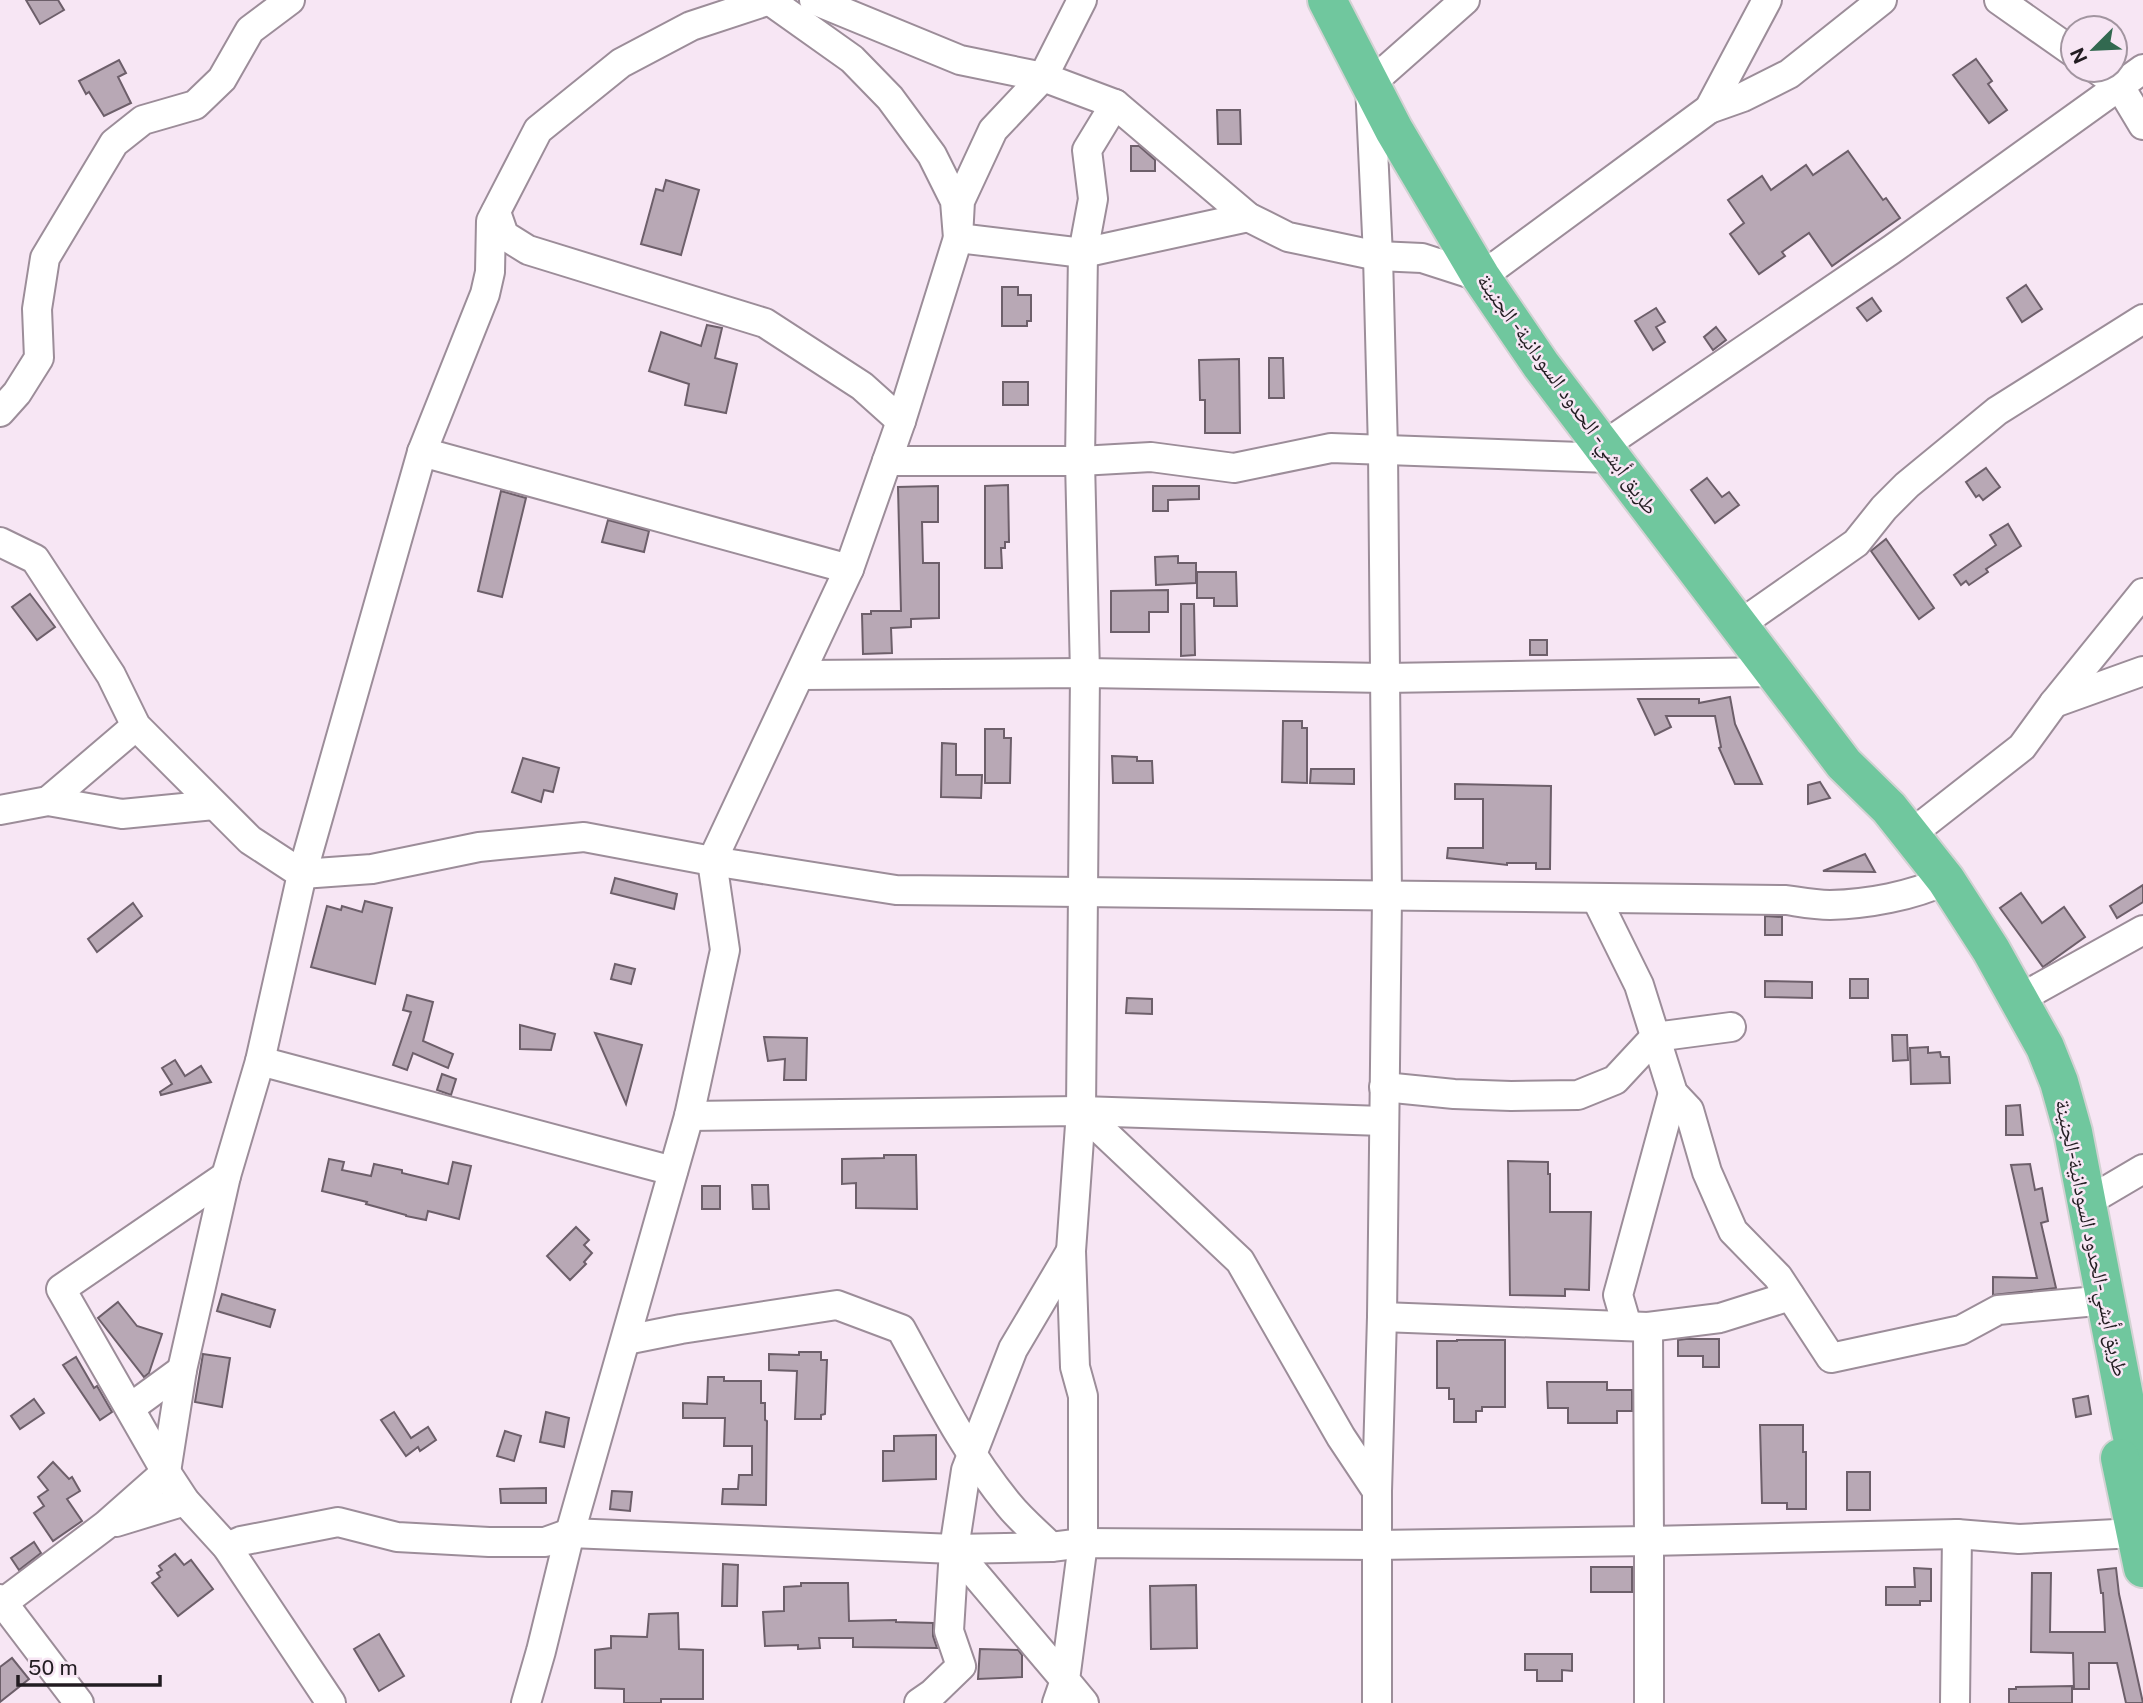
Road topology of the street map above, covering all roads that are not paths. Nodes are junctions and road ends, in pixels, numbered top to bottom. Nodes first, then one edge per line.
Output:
1 (290, 0) edge
2 (769, 0) edge
3 (814, 0) edge
4 (1082, 0) edge
5 (1327, 0) edge
6 (1465, 0) edge
7 (1767, 0) edge
8 (1882, 0) edge
9 (1999, 0) edge
10 (840, 6) edge
11 (2059, 42) edge
12 (1043, 77) junction
13 (1370, 84) junction
14 (2100, 84) edge
15 (2114, 84) edge
16 (1115, 104) junction
17 (1709, 109) junction
18 (2143, 125) edge
19 (496, 212) junction
20 (1248, 217) junction
21 (958, 239) junction
22 (1083, 253) junction
23 (1378, 256) junction
24 (1481, 277) junction
25 (2143, 319) edge
26 (0, 412) edge
27 (901, 421) junction
28 (1383, 450) junction
29 (422, 452) junction
30 (1607, 452) junction
31 (887, 461) junction
32 (1080, 461) junction
33 (0, 542) edge
34 (849, 569) junction
35 (2143, 593) edge
36 (1739, 625) junction
37 (2143, 671) edge
38 (1775, 672) junction
39 (1085, 673) junction
40 (801, 675) junction
41 (1385, 678) junction
42 (2054, 703) junction
43 (136, 726) junction
44 (1844, 764) junction
45 (48, 801) junction
46 (214, 805) junction
47 (0, 810) edge
48 (1911, 834) junction
49 (712, 861) junction
50 (302, 873) junction
51 (1935, 885) junction
52 (1081, 891) junction
53 (1387, 896) junction
54 (1596, 898) junction
55 (2143, 930) edge
56 (2013, 1004) junction
57 (1731, 1027) dead end
58 (1655, 1037) junction
59 (260, 1061) junction
60 (1384, 1087) junction
61 (1673, 1093) junction
62 (1081, 1111) junction
63 (689, 1116) junction
64 (1383, 1121) junction
65 (2143, 1170) edge
66 (673, 1171) junction
67 (226, 1176) junction
68 (2087, 1202) junction
69 (1071, 1251) junction
70 (1790, 1296) junction
71 (2086, 1302) junction
72 (1382, 1317) junction
73 (1638, 1326) junction
74 (626, 1340) junction
75 (182, 1370) junction
76 (130, 1408) junction
77 (2129, 1427) edge
78 (971, 1453) junction
79 (166, 1472) junction
80 (2143, 1485) edge
81 (1377, 1491) junction
82 (185, 1500) junction
83 (106, 1525) junction
84 (570, 1533) junction
85 (1957, 1534) junction
86 (1649, 1541) junction
87 (1083, 1543) junction
88 (1376, 1545) junction
89 (227, 1547) junction
90 (1051, 1547) junction
91 (954, 1549) junction
92 (2140, 1551) edge
93 (1, 1602) edge
94 (1061, 1691) edge
95 (79, 1703) edge
96 (331, 1703) edge
97 (526, 1703) edge
98 (919, 1703) edge
99 (1084, 1703) edge
100 (1377, 1703) edge
101 (1649, 1703) edge
102 (1955, 1703) edge

1 - 26 street
2 - 19 street
2 - 21 street
3 - 10 street
4 - 12 street
5 - 13 highway, طريق أبشي - الحدود السودانية - الجنينة
6 - 13 street
7 - 17 street
8 - 17 street
9 - 11 street
10 - 12 street
12 - 16 street
12 - 21 street
13 - 23 street
13 - 24 highway, طريق أبشي - الحدود السودانية - الجنينة
14 - 30 street
15 - 18 street
16 - 20 street
16 - 22 street
17 - 24 street
19 - 27 street
19 - 29 street
20 - 22 street
20 - 23 street
21 - 22 street
21 - 27 street
22 - 32 street
23 - 24 street
23 - 28 street
24 - 30 highway, طريق أبشي - الحدود السودانية - الجنينة
25 - 36 street
27 - 31 street
28 - 30 street
28 - 32 street
28 - 41 street
29 - 34 street
29 - 50 street
30 - 36 highway, طريق أبشي - الحدود السودانية - الجنينة
31 - 32 street
31 - 34 street
32 - 39 street
33 - 43 street
34 - 40 street
35 - 42 street
36 - 38 highway, طريق أبشي - الحدود السودانية - الجنينة
37 - 42 street
38 - 41 street
38 - 44 highway, طريق أبشي - الحدود السودانية - الجنينة
39 - 40 street
39 - 41 street
39 - 52 street
40 - 49 street
41 - 53 street
42 - 48 street
43 - 45 street
43 - 46 street
44 - 48 highway, طريق أبشي-الحدود السودانية-الجنينة
44 - 51 highway
45 - 46 street
45 - 47 street
46 - 50 street
48 - 51 highway, طريق أبشي-الحدود السودانية-الجنينة
49 - 50 street
49 - 52 street
49 - 63 street
50 - 59 street
51 - 54 street
51 - 56 highway, طريق أبشي-الحدود السودانية-الجنينة
52 - 53 street
52 - 62 street
53 - 54 street
53 - 60 street
54 - 58 street
55 - 56 street
56 - 68 highway, طريق أبشي-الحدود السودانية-الجنينة
56 - 71 highway
57 - 58 street
58 - 60 street
58 - 61 street
59 - 66 street
59 - 67 street
60 - 64 street
61 - 70 street
61 - 73 street
62 - 63 street
62 - 64 street
62 - 69 street
62 - 81 street
63 - 66 street
64 - 72 street
65 - 68 street
66 - 74 street
67 - 75 street
67 - 76 street
68 - 77 highway, طريق أبشي-الحدود السودانية-الجنينة
69 - 78 street
69 - 87 street
70 - 71 street
70 - 73 street
71 - 77 highway
72 - 73 street
72 - 81 street
73 - 86 street
74 - 78 street
74 - 84 street
75 - 76 street
75 - 79 street
76 - 79 street
77 - 80 highway, طريق أبشي-الحدود السودانية-الجنينة
77 - 92 highway
78 - 90 street
78 - 91 street
79 - 82 street
79 - 83 street
81 - 88 street
82 - 83 street
82 - 89 street
83 - 93 street
84 - 89 street
84 - 91 street
84 - 97 street
85 - 86 street
85 - 92 street
85 - 102 street
86 - 88 street
86 - 101 street
87 - 88 street
87 - 90 street
87 - 94 street
88 - 100 street
89 - 96 street
90 - 91 street
91 - 94 street
91 - 98 street
93 - 95 street
94 - 99 street

